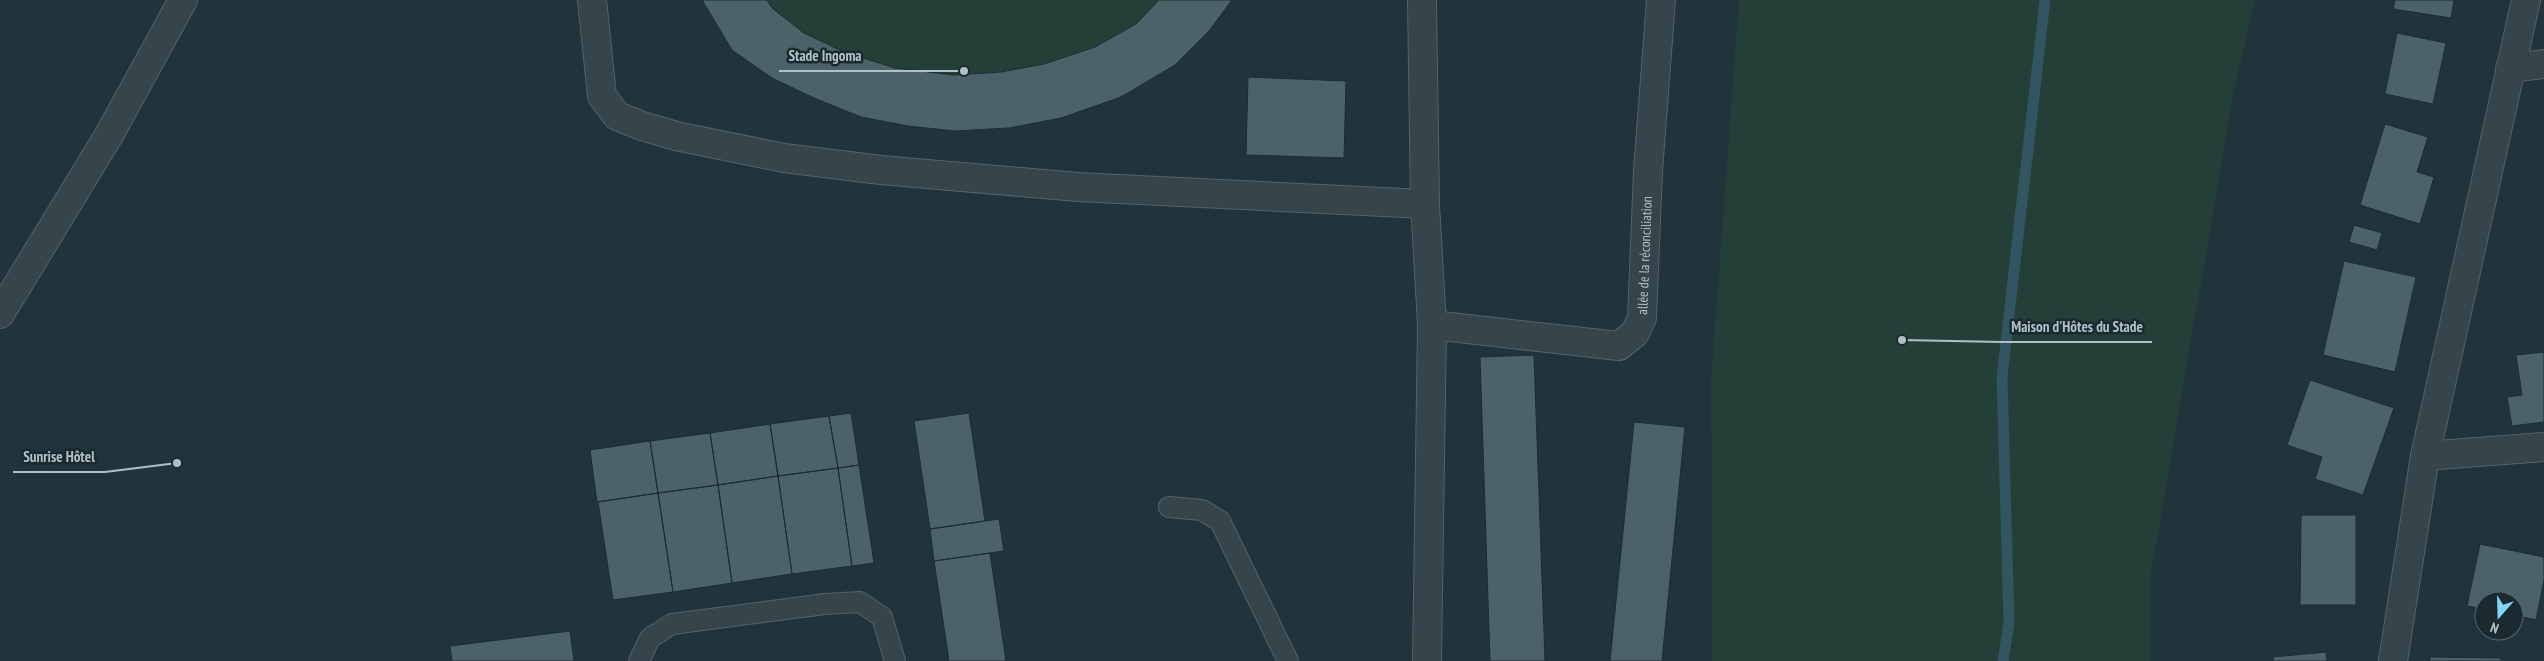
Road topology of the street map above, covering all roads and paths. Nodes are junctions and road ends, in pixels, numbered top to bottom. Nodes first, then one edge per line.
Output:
1 (183, 0) edge
2 (592, 0) edge
3 (1422, 0) edge
4 (1661, 0) edge
5 (2526, 0) edge
6 (2544, 64) edge
7 (2510, 68) junction
8 (1425, 204) junction
9 (0, 314) edge
10 (1432, 325) junction
11 (2544, 447) edge
12 (2425, 456) junction
13 (1169, 508) dead end
14 (638, 661) edge
15 (895, 661) edge
16 (1288, 661) edge
17 (1427, 661) edge
18 (2393, 661) edge

1 - 9 street
2 - 8 street
3 - 8 street
4 - 10 street, allée de la réconciliation
5 - 7 street
6 - 7 street
7 - 12 street
8 - 10 street
10 - 17 street
11 - 12 street
12 - 18 street
13 - 16 lane
14 - 15 lane

